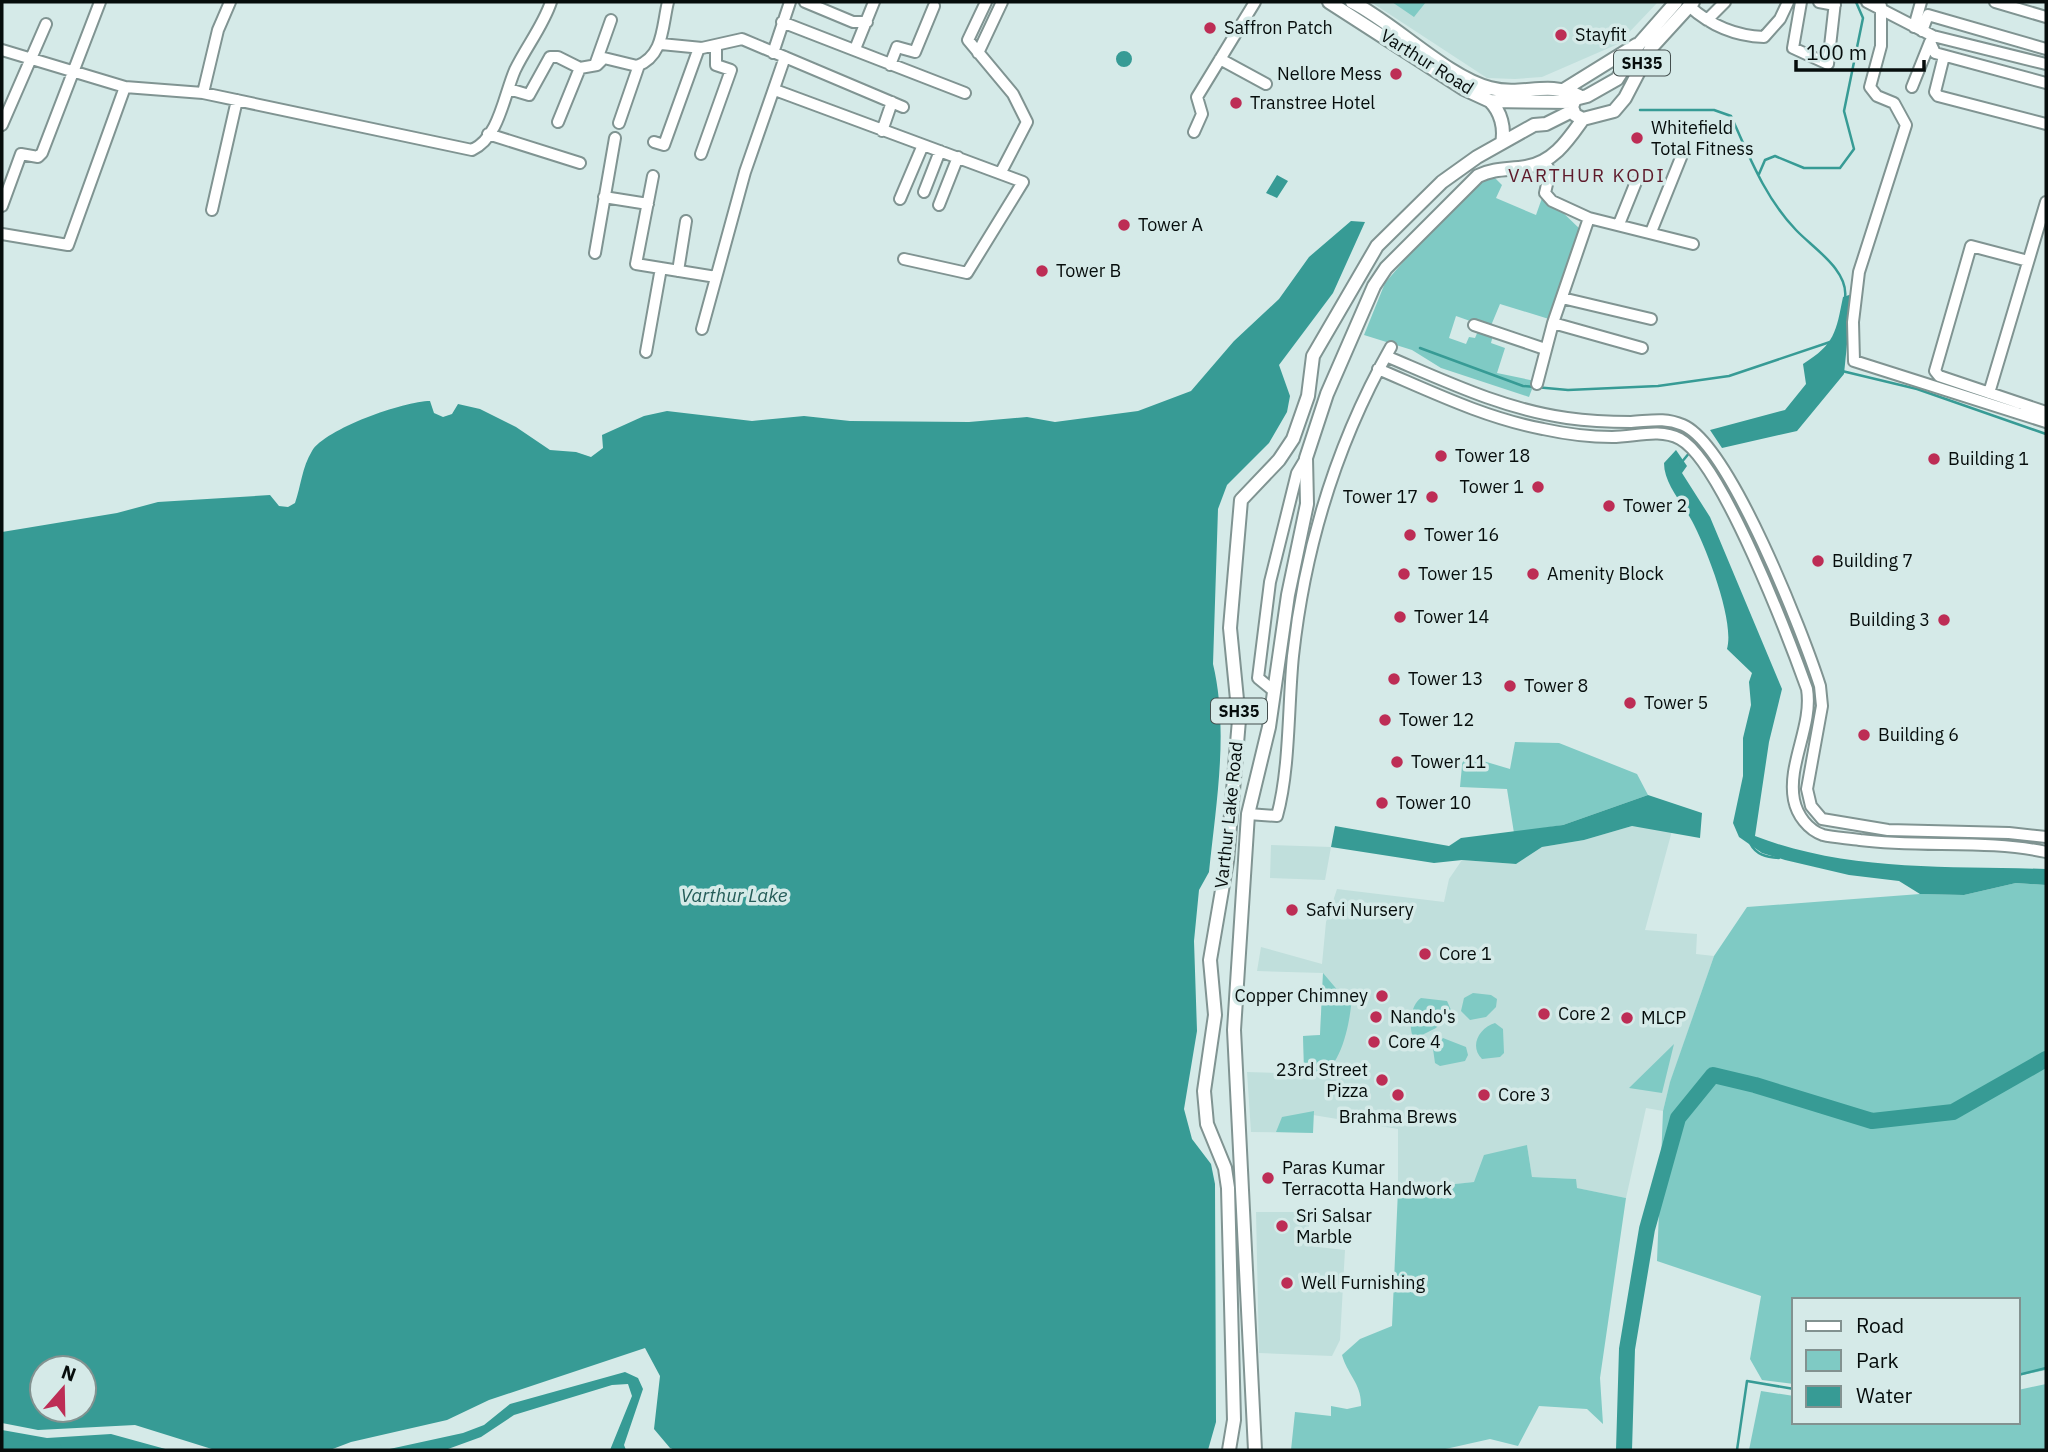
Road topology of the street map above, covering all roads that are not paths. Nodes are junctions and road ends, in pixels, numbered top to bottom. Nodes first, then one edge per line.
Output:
1 (100, 2) edge
2 (230, 2) edge
3 (551, 2) edge
4 (668, 2) edge
5 (790, 2) edge
6 (805, 2) edge
7 (874, 2) edge
8 (986, 2) edge
9 (1002, 2) edge
10 (1255, 2) edge
11 (1329, 2) edge
12 (1352, 2) edge
13 (1676, 2) edge
14 (1725, 2) edge
15 (1788, 2) edge
16 (1801, 2) edge
17 (1819, 2) edge
18 (1867, 2) edge
19 (1995, 2) edge
20 (1835, 3) edge
21 (1691, 4) edge
22 (934, 6) dead end
23 (1879, 7) edge
24 (1923, 10) edge
25 (2046, 17) edge
26 (611, 20) dead end
27 (1707, 20) junction
28 (782, 22) junction
29 (867, 22) junction
30 (46, 24) dead end
31 (1925, 34) junction
32 (660, 40) junction
33 (1639, 44) junction
34 (716, 45) junction
35 (699, 48) junction
36 (855, 49) junction
37 (2046, 49) edge
38 (2, 50) edge
39 (773, 53) junction
40 (978, 53) junction
41 (1944, 56) junction
42 (785, 57) junction
43 (1220, 59) junction
44 (30, 60) junction
45 (2046, 64) edge
46 (595, 65) junction
47 (639, 65) junction
48 (890, 65) junction
49 (580, 68) junction
50 (74, 74) junction
51 (2046, 83) edge
52 (1266, 84) dead end
53 (125, 87) junction
54 (1912, 87) dead end
55 (509, 89) junction
56 (1565, 89) junction
57 (775, 90) junction
58 (203, 93) junction
59 (965, 93) dead end
60 (237, 100) junction
61 (1490, 101) junction
62 (1581, 107) junction
63 (558, 122) dead end
64 (619, 124) dead end
65 (2046, 124) edge
66 (2, 125) edge
67 (882, 131) junction
68 (1194, 132) dead end
69 (488, 134) junction
70 (615, 138) dead end
71 (654, 142) dead end
72 (1502, 143) junction
73 (923, 145) junction
74 (1684, 150) dead end
75 (940, 151) junction
76 (701, 154) dead end
77 (958, 158) junction
78 (1544, 161) junction
79 (580, 163) dead end
80 (1470, 163) junction
81 (1001, 172) junction
82 (653, 176) dead end
83 (1478, 176) junction
84 (1636, 182) dead end
85 (924, 192) dead end
86 (604, 197) junction
87 (900, 199) dead end
88 (2046, 202) edge
89 (648, 204) junction
90 (939, 205) dead end
91 (2, 206) edge
92 (212, 209) dead end
93 (1589, 218) junction
94 (686, 221) dead end
95 (1619, 224) junction
96 (1651, 232) junction
97 (2, 234) edge
98 (1693, 244) dead end
99 (594, 253) dead end
100 (904, 259) dead end
101 (2028, 261) junction
102 (661, 268) junction
103 (678, 271) junction
104 (716, 277) junction
105 (1562, 298) junction
106 (1651, 319) dead end
107 (1553, 323) junction
108 (1474, 325) dead end
109 (702, 329) dead end
110 (1642, 348) dead end
111 (1545, 349) junction
112 (646, 352) dead end
113 (1378, 369) junction
114 (1537, 384) dead end
115 (1989, 393) junction
116 (1514, 407) junction
117 (2046, 412) edge
118 (1510, 421) junction
119 (2046, 422) edge
120 (1710, 448) junction
121 (1698, 456) junction
122 (1306, 458) junction
123 (1737, 491) junction
124 (1724, 498) junction
125 (1307, 504) junction
126 (1322, 506) junction
127 (1274, 691) junction
128 (1248, 814) junction
129 (1991, 832) junction
130 (2046, 837) edge
131 (1990, 846) junction
132 (2046, 852) edge
133 (1229, 1450) edge
134 (1255, 1450) edge

1 - 50 street
2 - 58 street
3 - 55 street
4 - 32 street
5 - 28 street
6 - 29 street
7 - 29 street
8 - 40 street
9 - 40 street
10 - 43 street
11 - 61 main road, Varthur Road
12 - 56 main road, Varthur Road
13 - 33 main road, SH35
14 - 27 street
15 - 27 street
16 - 20 street
17 - 20 street
18 - 23 street
19 - 25 street
21 - 27 street
21 - 62 main road, SH35
22 - 48 street
23 - 31 street
23 - 119 street
24 - 31 street
24 - 37 street
26 - 46 street
28 - 36 street
28 - 39 street
29 - 36 street
30 - 44 street
31 - 41 street
31 - 45 street
31 - 54 street
32 - 35 street
32 - 47 street
33 - 56 main road
33 - 62 main road, SH35
34 - 35 street
34 - 39 street
34 - 76 street
35 - 71 street
36 - 48 street
38 - 44 street
39 - 42 street
40 - 81 street
41 - 51 street
41 - 65 street
42 - 57 street
42 - 67 street
43 - 52 street
43 - 68 street
44 - 50 street
44 - 66 street
46 - 47 street
46 - 49 street
47 - 64 street
48 - 59 street
49 - 55 street
49 - 63 street
50 - 53 street
50 - 91 street
53 - 58 street
53 - 97 street
55 - 69 street
56 - 62 main road, Varthur Road
57 - 67 street
57 - 104 street
58 - 60 street
60 - 69 street
60 - 92 street
61 - 62 main road, Varthur Road
61 - 72 main road
62 - 72 main road, Varthur Lake Road / SH35
62 - 78 main road, SH35
67 - 73 street
69 - 79 street
70 - 86 street
72 - 80 main road, Varthur Lake Road / SH35
73 - 75 street
73 - 87 street
74 - 96 street
75 - 77 street
75 - 85 street
77 - 81 street
77 - 90 street
78 - 83 main road
78 - 93 street
80 - 83 main road
80 - 133 main road, Varthur Lake Road / SH35
81 - 100 street
82 - 89 street
83 - 122 main road, Varthur Lake Road / SH35
84 - 95 street
86 - 89 street
86 - 99 street
88 - 101 street
89 - 102 street
93 - 95 street
93 - 105 street
94 - 103 street
95 - 96 street
96 - 98 street
101 - 115 street
101 - 115 street
102 - 103 street
102 - 112 street
103 - 104 street
104 - 109 street
105 - 106 street
105 - 107 street
107 - 110 street
107 - 111 street
108 - 111 street
111 - 114 street
113 - 116 street
113 - 118 street
113 - 126 street
115 - 117 street
116 - 118 street
116 - 120 street
118 - 121 street
120 - 121 street
120 - 123 street
121 - 124 street
122 - 125 main road, Varthur Lake Road / SH35
122 - 127 street, Varthur Lake Road / SH35
123 - 124 street
123 - 129 street
124 - 131 street
125 - 126 street
125 - 127 main road, Varthur Lake Road / SH35
126 - 128 street
127 - 128 main road, Varthur Lake Road / SH35
128 - 134 main road, Varthur Lake Road / SH35
129 - 130 street
129 - 131 street
131 - 132 street

